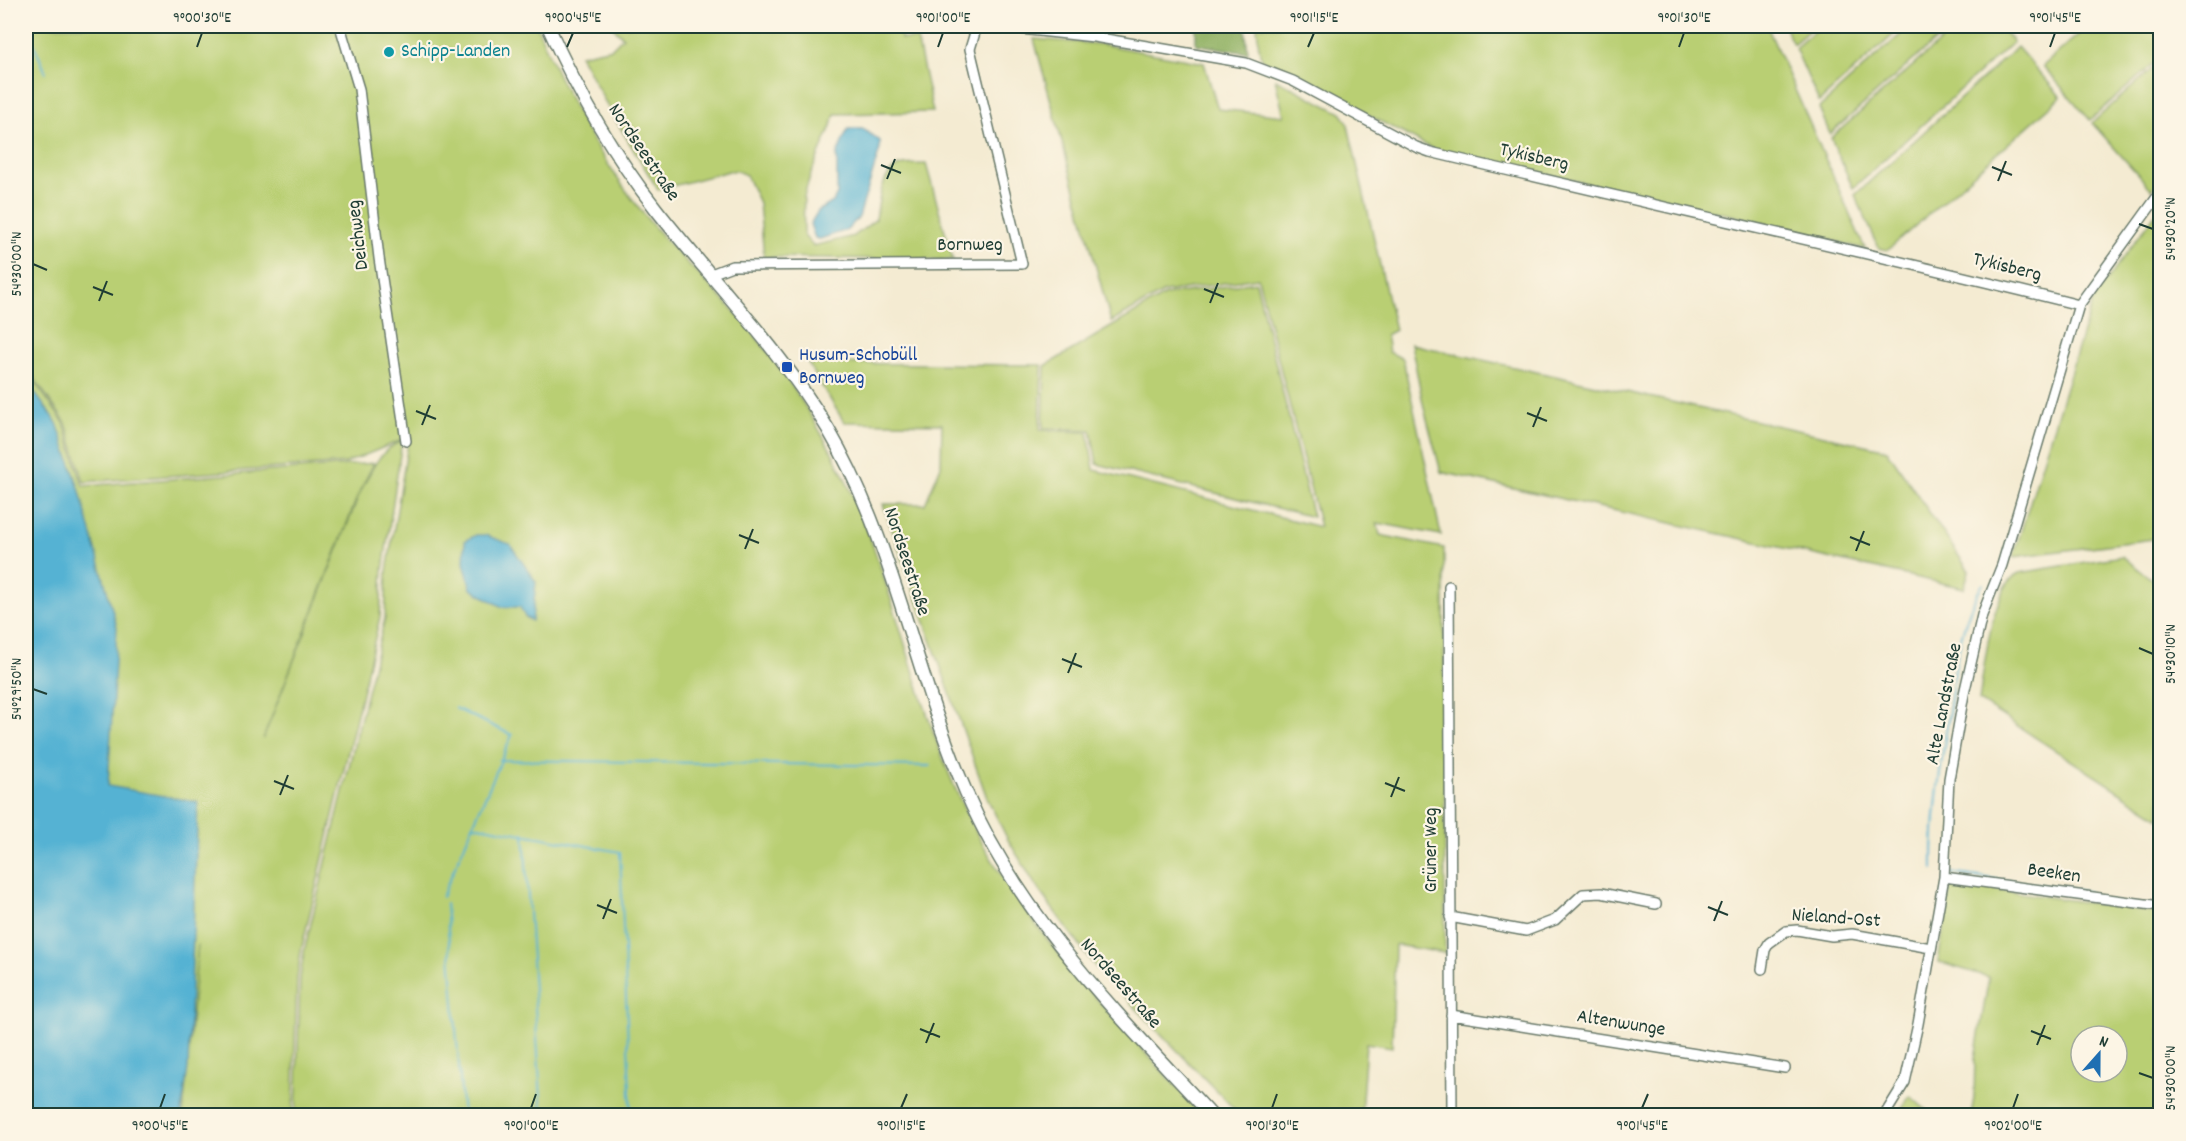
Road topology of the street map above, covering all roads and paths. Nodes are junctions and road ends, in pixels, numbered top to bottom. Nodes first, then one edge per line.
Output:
1 (340, 26) edge
2 (548, 26) edge
3 (977, 26) edge
4 (992, 26) edge
5 (2160, 193) edge
6 (711, 274) junction
7 (2079, 305) junction
8 (406, 441) dead end
9 (1449, 586) dead end
10 (1944, 877) junction
11 (1656, 904) dead end
12 (2160, 906) edge
13 (1450, 917) junction
14 (1931, 948) junction
15 (1762, 969) dead end
16 (1451, 1015) junction
17 (1785, 1068) dead end
18 (1452, 1114) edge
19 (1212, 1116) edge
20 (1464, 1116) edge
21 (1884, 1116) edge

1 - 8 street, Deichweg
2 - 6 main road, Nordseestraße
3 - 6 street, Bornweg
4 - 7 street, Tykisberg
5 - 7 street, Alte Landstraße
6 - 19 main road, Nordseestraße
7 - 10 street, Alte Landstraße
9 - 13 street, Grüner Weg
10 - 12 street, Beeken
10 - 14 street, Alte Landstraße
11 - 13 street
13 - 16 street, Grüner Weg
14 - 15 street, Nieland-Ost
14 - 21 street, Alte Landstraße
16 - 17 street, Altenwunge
16 - 18 street, Grüner Weg
18 - 20 street, Grüner Weg

